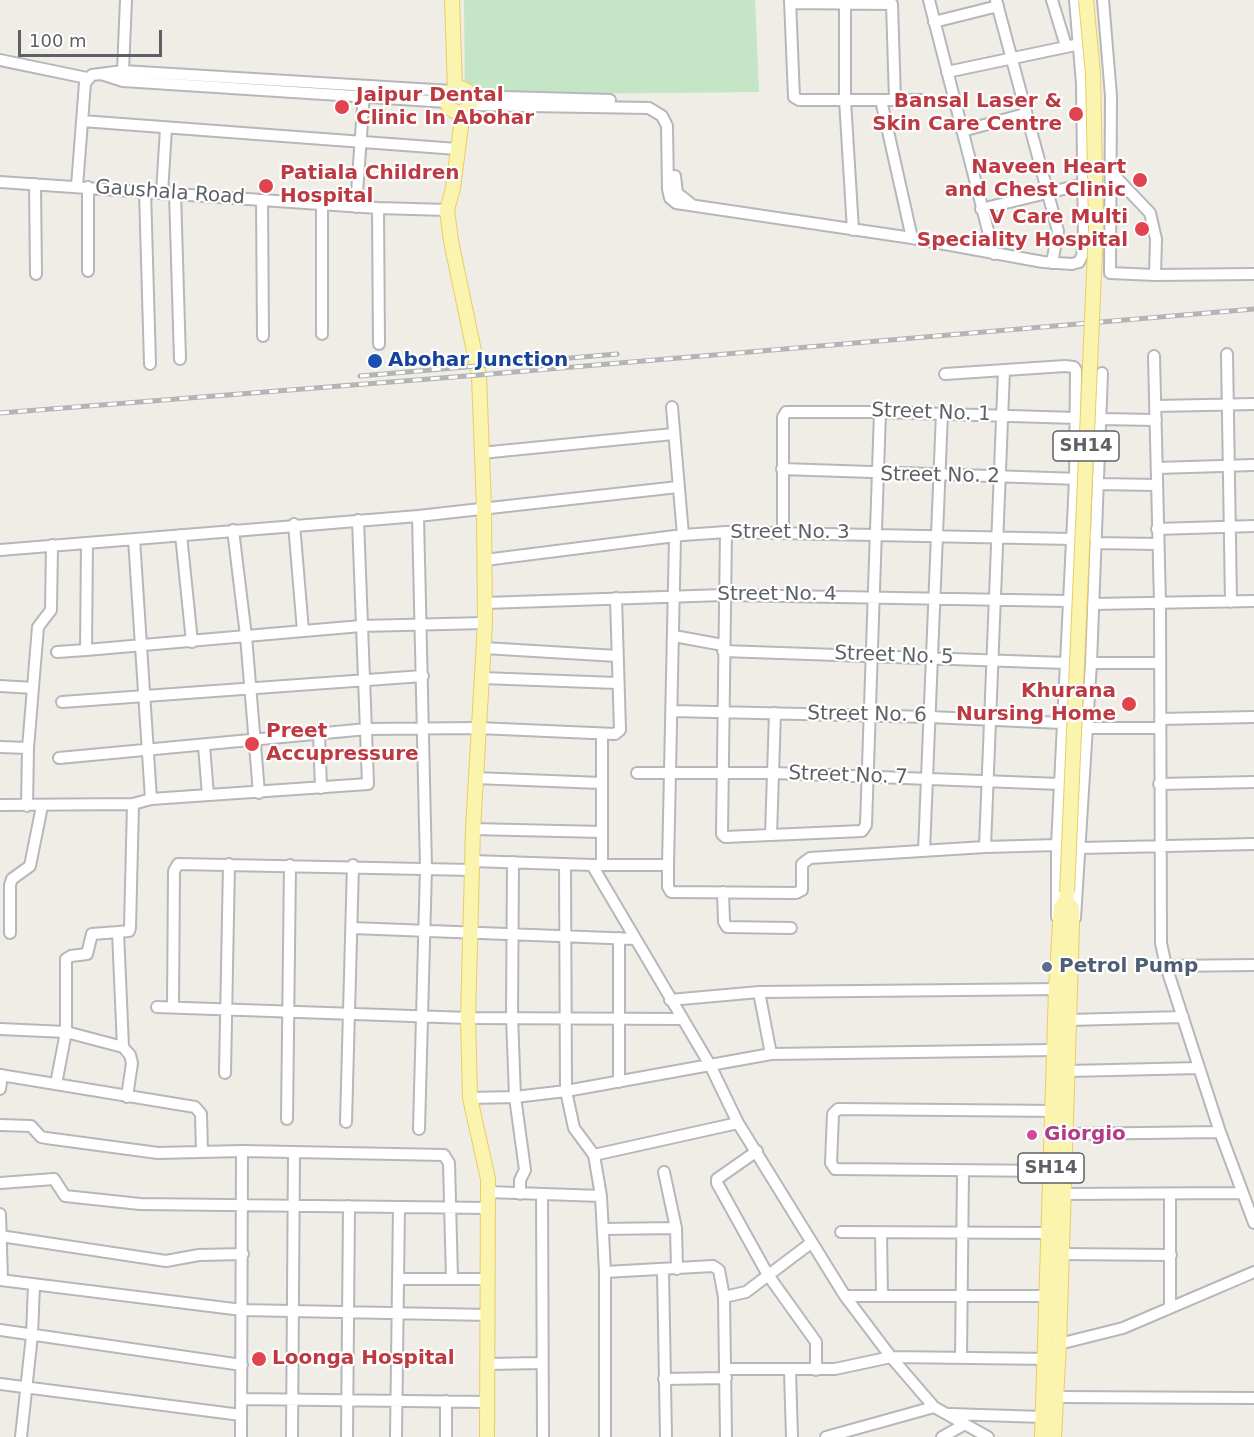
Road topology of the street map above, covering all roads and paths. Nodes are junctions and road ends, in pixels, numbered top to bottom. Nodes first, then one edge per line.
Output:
1 (126, 0) edge
2 (452, 0) edge
3 (460, 0) edge
4 (928, 0) edge
5 (1052, 0) edge
6 (1075, 0) edge
7 (1086, 0) edge
8 (1103, 0) edge
9 (790, 2) edge
10 (845, 2) edge
11 (997, 3) edge
12 (934, 22) junction
13 (1080, 44) junction
14 (1066, 46) junction
15 (1010, 57) junction
16 (0, 60) edge
17 (123, 71) junction
18 (947, 72) junction
19 (99, 73) junction
20 (87, 78) junction
21 (364, 93) junction
22 (459, 99) junction
23 (845, 100) junction
24 (881, 100) junction
25 (895, 100) junction
26 (921, 100) dead end
27 (1025, 114) junction
28 (82, 120) junction
29 (166, 128) junction
30 (962, 131) junction
31 (360, 144) junction
32 (453, 149) junction
33 (1111, 172) junction
34 (0, 182) edge
35 (35, 184) junction
36 (1084, 184) junction
37 (83, 187) junction
38 (145, 191) junction
39 (1048, 191) junction
40 (162, 192) junction
41 (175, 194) junction
42 (262, 200) junction
43 (322, 204) junction
44 (448, 204) junction
45 (356, 207) junction
46 (378, 208) junction
47 (981, 209) junction
48 (853, 230) junction
49 (912, 238) junction
50 (994, 254) junction
51 (1079, 262) junction
52 (1052, 263) junction
53 (88, 271) dead end
54 (1110, 273) junction
55 (36, 274) dead end
56 (1254, 274) edge
57 (1155, 276) junction
58 (322, 334) dead end
59 (263, 336) dead end
60 (379, 344) dead end
61 (1227, 354) dead end
62 (1154, 356) dead end
63 (180, 359) dead end
64 (150, 364) dead end
65 (1004, 370) junction
66 (1102, 373) dead end
67 (945, 375) dead end
68 (1228, 404) junction
69 (1254, 404) edge
70 (1155, 406) junction
71 (672, 407) dead end
72 (880, 412) junction
73 (942, 413) junction
74 (1001, 416) junction
75 (1076, 418) junction
76 (1100, 419) junction
77 (1156, 420) junction
78 (673, 434) junction
79 (482, 453) junction
80 (1254, 465) edge
81 (1229, 466) junction
82 (1157, 468) junction
83 (782, 469) junction
84 (878, 474) junction
85 (940, 475) junction
86 (1001, 477) junction
87 (1075, 480) junction
88 (1098, 480) junction
89 (1157, 485) junction
90 (678, 487) junction
91 (484, 509) junction
92 (418, 516) junction
93 (358, 520) junction
94 (294, 524) junction
95 (1254, 526) edge
96 (1230, 527) junction
97 (1157, 529) junction
98 (233, 530) junction
99 (726, 532) junction
100 (783, 532) junction
101 (876, 534) junction
102 (182, 535) junction
103 (679, 536) junction
104 (938, 536) junction
105 (998, 537) junction
106 (1096, 538) junction
107 (134, 539) junction
108 (1072, 539) junction
109 (87, 543) junction
110 (1158, 544) junction
111 (52, 545) junction
112 (0, 550) edge
113 (485, 560) junction
114 (674, 595) junction
115 (724, 595) junction
116 (874, 595) junction
117 (935, 597) junction
118 (616, 598) junction
119 (994, 598) junction
120 (1068, 601) junction
121 (1254, 601) edge
122 (1231, 602) junction
123 (485, 603) junction
124 (1160, 603) junction
125 (1094, 604) junction
126 (485, 623) junction
127 (422, 624) junction
128 (361, 626) junction
129 (303, 631) junction
130 (246, 636) junction
131 (674, 636) junction
132 (192, 642) junction
133 (141, 645) junction
134 (484, 648) junction
135 (723, 648) junction
136 (86, 650) junction
137 (57, 652) dead end
138 (617, 656) junction
139 (872, 656) junction
140 (932, 658) junction
141 (992, 660) junction
142 (1065, 663) junction
143 (1091, 663) junction
144 (1160, 663) junction
145 (423, 676) junction
146 (363, 678) junction
147 (482, 678) junction
148 (617, 683) junction
149 (0, 686) edge
150 (33, 688) junction
151 (251, 689) junction
152 (146, 696) junction
153 (62, 702) dead end
154 (672, 711) junction
155 (724, 712) junction
156 (775, 713) junction
157 (869, 715) junction
158 (930, 717) junction
159 (1254, 717) edge
160 (990, 720) junction
161 (1062, 723) junction
162 (1160, 723) junction
163 (425, 728) junction
164 (478, 728) junction
165 (1088, 728) junction
166 (367, 729) junction
167 (320, 734) junction
168 (602, 735) junction
169 (256, 740) junction
170 (204, 746) junction
171 (0, 747) edge
172 (28, 747) junction
173 (149, 751) junction
174 (59, 759) dead end
175 (637, 773) dead end
176 (670, 773) junction
177 (723, 773) junction
178 (774, 773) junction
179 (475, 778) junction
180 (868, 778) junction
181 (927, 779) junction
182 (988, 781) junction
183 (1254, 782) edge
184 (601, 783) junction
185 (1060, 784) junction
186 (1159, 784) junction
187 (321, 788) junction
188 (259, 792) junction
189 (208, 795) junction
190 (152, 799) junction
191 (133, 804) junction
192 (0, 805) edge
193 (27, 806) junction
194 (42, 806) junction
195 (472, 829) junction
196 (602, 832) junction
197 (771, 835) junction
198 (1254, 844) edge
199 (1057, 845) junction
200 (985, 847) junction
201 (1160, 847) junction
202 (1080, 848) junction
203 (924, 851) junction
204 (513, 862) junction
205 (229, 864) junction
206 (564, 864) junction
207 (290, 865) junction
208 (472, 865) junction
209 (597, 865) junction
210 (668, 865) junction
211 (353, 866) junction
212 (426, 868) junction
213 (723, 892) junction
214 (1066, 926) junction
215 (352, 928) junction
216 (791, 928) dead end
217 (424, 930) junction
218 (471, 931) junction
219 (118, 932) junction
220 (10, 933) dead end
221 (513, 933) junction
222 (564, 935) junction
223 (619, 938) junction
224 (635, 939) junction
225 (1254, 965) edge
226 (1166, 966) junction
227 (1063, 989) junction
228 (759, 992) junction
229 (670, 1000) junction
230 (157, 1007) dead end
231 (173, 1007) junction
232 (225, 1009) junction
233 (287, 1011) junction
234 (349, 1013) junction
235 (421, 1016) junction
236 (512, 1016) junction
237 (564, 1017) junction
238 (619, 1017) junction
239 (1183, 1017) junction
240 (468, 1018) junction
241 (680, 1019) junction
242 (1068, 1020) junction
243 (0, 1029) edge
244 (66, 1032) junction
245 (123, 1047) junction
246 (1054, 1050) junction
247 (771, 1054) junction
248 (710, 1065) junction
249 (1199, 1068) junction
250 (1068, 1071) junction
251 (225, 1073) dead end
252 (1, 1075) edge
253 (619, 1082) junction
254 (56, 1084) junction
255 (0, 1089) edge
256 (566, 1091) junction
257 (128, 1097) junction
258 (516, 1097) junction
259 (470, 1098) junction
260 (1060, 1111) junction
261 (287, 1119) dead end
262 (346, 1122) dead end
263 (738, 1123) junction
264 (0, 1125) edge
265 (419, 1129) dead end
266 (1220, 1132) junction
267 (1066, 1134) junction
268 (242, 1151) junction
269 (757, 1151) junction
270 (202, 1152) junction
271 (294, 1152) junction
272 (594, 1155) junction
273 (963, 1171) junction
274 (1058, 1171) junction
275 (664, 1172) dead end
276 (0, 1183) edge
277 (488, 1192) junction
278 (1242, 1193) junction
279 (520, 1194) junction
280 (542, 1194) junction
281 (1064, 1194) junction
282 (1170, 1194) junction
283 (601, 1196) junction
284 (243, 1206) junction
285 (349, 1206) junction
286 (294, 1207) junction
287 (399, 1207) junction
288 (450, 1208) junction
289 (488, 1208) junction
290 (0, 1214) edge
291 (1254, 1223) edge
292 (676, 1228) junction
293 (603, 1229) junction
294 (841, 1232) dead end
295 (961, 1232) junction
296 (881, 1233) junction
297 (1056, 1233) junction
298 (1, 1235) edge
299 (811, 1243) junction
300 (243, 1254) junction
301 (1062, 1254) junction
302 (1171, 1255) junction
303 (676, 1269) junction
304 (663, 1270) junction
305 (605, 1272) junction
306 (1254, 1272) edge
307 (768, 1275) junction
308 (398, 1279) junction
309 (488, 1279) junction
310 (1, 1280) edge
311 (452, 1280) junction
312 (34, 1285) junction
313 (882, 1295) junction
314 (961, 1295) junction
315 (845, 1296) junction
316 (1054, 1296) junction
317 (724, 1297) junction
318 (1170, 1308) junction
319 (242, 1310) junction
320 (294, 1312) junction
321 (346, 1312) junction
322 (398, 1312) junction
323 (488, 1315) junction
324 (0, 1330) edge
325 (32, 1335) junction
326 (1059, 1344) junction
327 (891, 1357) junction
328 (961, 1357) junction
329 (1052, 1359) junction
330 (542, 1363) junction
331 (488, 1364) junction
332 (242, 1365) junction
333 (816, 1370) junction
334 (790, 1371) junction
335 (726, 1373) junction
336 (664, 1379) junction
337 (0, 1384) edge
338 (27, 1389) junction
339 (1057, 1397) junction
340 (294, 1398) junction
341 (1254, 1398) edge
342 (242, 1399) junction
343 (347, 1400) junction
344 (398, 1401) junction
345 (446, 1401) junction
346 (487, 1402) junction
347 (934, 1407) junction
348 (947, 1414) junction
349 (241, 1415) junction
350 (1042, 1417) junction
351 (965, 1424) junction
352 (21, 1437) edge
353 (241, 1437) edge
354 (292, 1437) edge
355 (347, 1437) edge
356 (396, 1437) edge
357 (446, 1437) edge
358 (487, 1437) edge
359 (543, 1437) edge
360 (604, 1437) edge
361 (666, 1437) edge
362 (726, 1437) edge
363 (792, 1437) edge
364 (826, 1437) edge
365 (942, 1437) edge
366 (988, 1437) edge
367 (1042, 1437) edge
368 (1054, 1437) edge

1 - 17 street
2 - 22 main road
3 - 22 main road
4 - 12 street
5 - 14 street
6 - 13 street
7 - 214 main road, SH14, bridge
8 - 33 street
9 - 10 street
9 - 23 street
10 - 23 street
10 - 25 street
11 - 12 street
11 - 15 street
12 - 18 street
13 - 14 street
13 - 36 street
14 - 15 street
15 - 18 street
15 - 27 street
16 - 20 street
17 - 19 street
17 - 21 street
18 - 30 street
19 - 20 street
19 - 21 street
20 - 28 street
21 - 22 street
21 - 31 street
22 - 32 main road
22 - 48 street
23 - 24 street
23 - 48 street
24 - 25 street
24 - 49 street
25 - 26 street
27 - 30 street
27 - 39 street
28 - 29 street
28 - 37 street
29 - 31 street
29 - 40 street
30 - 47 street
31 - 32 street
31 - 45 street
32 - 44 main road
33 - 54 street
33 - 57 street
34 - 35 street, Gaushala Road
35 - 37 street, Gaushala Road
35 - 55 street
36 - 39 street
36 - 51 street
37 - 38 street, Gaushala Road
37 - 53 street
38 - 40 street, Gaushala Road
38 - 64 street
39 - 47 street
39 - 52 street
40 - 41 street, Gaushala Road
41 - 42 street, Gaushala Road
41 - 63 street
42 - 43 street, Gaushala Road
42 - 59 street
43 - 45 street, Gaushala Road
43 - 58 street
44 - 46 street, Gaushala Road
44 - 79 main road
45 - 46 street, Gaushala Road
46 - 60 street
47 - 50 street
48 - 49 street
49 - 50 street
50 - 52 street
51 - 52 street
51 - 54 street
54 - 57 street
56 - 57 street
61 - 68 street
62 - 70 street
65 - 67 street
65 - 74 street
65 - 75 street
66 - 76 street
68 - 69 street
68 - 70 street
68 - 81 street
70 - 77 street
71 - 78 street
72 - 73 street, Street No. 1
72 - 83 street, Street No. 1
72 - 84 street
73 - 74 street, Street No. 1
73 - 85 street
74 - 75 street, Street No. 1
74 - 86 street
75 - 87 street
76 - 77 street
76 - 88 street
77 - 82 street
78 - 79 street
78 - 90 street
79 - 91 main road
80 - 81 street
81 - 82 street
81 - 96 street
82 - 89 street
83 - 84 street, Street No. 2
83 - 100 street
84 - 85 street, Street No. 2
84 - 101 street
85 - 86 street, Street No. 2
85 - 104 street
86 - 87 street, Street No. 2
86 - 105 street
87 - 88 street, Street No. 2
87 - 108 street
88 - 89 street, Street No. 2
88 - 106 street
89 - 97 street
90 - 91 street
90 - 103 street
91 - 92 street
91 - 113 main road
92 - 93 street
92 - 127 street
93 - 94 street
93 - 128 street
94 - 98 street
94 - 129 street
95 - 96 street
96 - 97 street
96 - 122 street
97 - 110 street
98 - 102 street
98 - 130 street
99 - 100 street, Street No. 3
99 - 103 street, Street No. 3
99 - 115 street
100 - 101 street, Street No. 3
101 - 104 street, Street No. 3
101 - 116 street
102 - 107 street
102 - 132 street
103 - 113 street, Street No. 3
103 - 114 street
104 - 105 street, Street No. 3
104 - 117 street
105 - 108 street, Street No. 3
105 - 119 street
106 - 108 street, Street No. 3
106 - 110 street, Street No. 3
106 - 125 street
107 - 109 street
107 - 133 street
108 - 120 street
109 - 111 street
109 - 136 street
110 - 124 street
111 - 112 street
111 - 150 street
113 - 123 main road
114 - 115 street, Street No. 4
114 - 118 street, Street No. 4
114 - 131 street
115 - 116 street, Street No. 4
115 - 135 street
116 - 117 street, Street No. 4
116 - 139 street
117 - 119 street, Street No. 4
117 - 140 street
118 - 123 street, Street No. 4
118 - 138 street
119 - 120 street, Street No. 4
119 - 141 street
120 - 142 street
121 - 122 street
122 - 124 street
123 - 126 main road
124 - 125 street
124 - 144 street
125 - 143 street
126 - 127 street
126 - 134 main road
127 - 128 street
127 - 145 street
128 - 129 street
128 - 146 street
129 - 130 street
130 - 132 street
130 - 151 street
131 - 135 street, Street No. 5
131 - 154 street
132 - 133 street
133 - 136 street
133 - 152 street
134 - 138 street
134 - 147 main road
135 - 139 street, Street No. 5
135 - 155 street
136 - 137 street
138 - 148 street
139 - 140 street, Street No. 5
139 - 157 street
140 - 141 street, Street No. 5
140 - 158 street
141 - 142 street, Street No. 5
141 - 160 street
142 - 161 street
143 - 144 street
143 - 165 street
144 - 162 street
145 - 146 street
145 - 163 street
146 - 151 street
146 - 166 street
147 - 148 street
147 - 164 main road
148 - 168 street
149 - 150 street
150 - 172 street
151 - 152 street
151 - 169 street
152 - 153 street
152 - 173 street
154 - 155 street, Street No. 6
154 - 176 street
155 - 156 street, Street No. 6
155 - 177 street
156 - 157 street, Street No. 6
156 - 178 street
157 - 158 street, Street No. 6
157 - 180 street
158 - 160 street, Street No. 6
158 - 181 street
159 - 162 street
160 - 161 street, Street No. 6
160 - 182 street
161 - 185 street
162 - 165 street
162 - 186 street
163 - 164 street
163 - 166 street
163 - 212 street
164 - 168 street
164 - 179 main road
165 - 202 street
166 - 167 street
166 - 187 street
167 - 169 street
167 - 187 street
168 - 184 street
169 - 170 street
169 - 188 street
170 - 173 street
170 - 189 street
171 - 172 street
172 - 193 street
173 - 174 street
173 - 190 street
175 - 176 street, Street No. 7
176 - 177 street, Street No. 7
176 - 210 street
177 - 178 street, Street No. 7
177 - 197 street
178 - 180 street, Street No. 7
178 - 197 street
179 - 184 street
179 - 195 main road
180 - 181 street, Street No. 7
180 - 197 street
181 - 182 street, Street No. 7
181 - 203 street
182 - 185 street, Street No. 7
182 - 200 street
183 - 186 street
184 - 196 street
185 - 199 street
186 - 201 street
187 - 188 street
188 - 189 street
189 - 190 street
190 - 191 street
191 - 194 street
191 - 219 street
192 - 193 street
193 - 194 street
194 - 220 street
195 - 196 street
195 - 208 main road
196 - 209 street
198 - 201 street
199 - 200 street
199 - 214 street
200 - 203 street
201 - 202 street
201 - 226 street
202 - 214 street
203 - 213 street
204 - 206 street
204 - 208 street
204 - 221 street
205 - 207 street
205 - 231 street
205 - 232 street
206 - 209 street
206 - 222 street
207 - 211 street
207 - 233 street
208 - 212 street
208 - 218 main road
209 - 210 street
209 - 224 street
210 - 213 street
211 - 212 street
211 - 215 street
212 - 217 street
213 - 216 street
214 - 227 main road, SH14
215 - 217 street
215 - 234 street
217 - 218 street
217 - 235 street
218 - 221 street
218 - 240 main road
219 - 244 street
219 - 245 street
221 - 222 street
221 - 236 street
222 - 223 street
222 - 237 street
223 - 224 street
223 - 238 street
224 - 229 street
225 - 226 street
226 - 239 street
227 - 228 street
227 - 242 main road, SH14
227 - 246 main road, SH14
228 - 229 street
228 - 247 street
229 - 241 street
230 - 231 street
231 - 232 street
232 - 233 street
232 - 251 street
233 - 234 street
233 - 261 street
234 - 235 street
234 - 262 street
235 - 240 street
235 - 265 street
236 - 237 street
236 - 240 street
236 - 258 street
237 - 238 street
237 - 256 street
238 - 241 street
238 - 253 street
239 - 242 street
239 - 249 street
240 - 259 main road
241 - 248 street
242 - 250 main road, SH14
243 - 244 street
244 - 245 street
244 - 254 street
245 - 257 street
246 - 247 street
246 - 260 main road, SH14
247 - 248 street
248 - 253 street
248 - 263 street
249 - 250 street
249 - 266 street
250 - 260 main road, SH14
252 - 254 street
252 - 255 street
253 - 256 street
254 - 257 street
256 - 258 street
256 - 272 street
257 - 270 street
258 - 259 street
258 - 279 street
259 - 277 main road
260 - 267 main road, SH14
260 - 273 street
260 - 274 main road, SH14
263 - 269 street
263 - 272 street
264 - 270 street
266 - 267 street
266 - 278 street
267 - 274 main road, SH14
268 - 270 street
268 - 271 street
268 - 284 street
269 - 299 street
269 - 307 street
271 - 286 street
271 - 288 street
272 - 283 street
273 - 274 street
273 - 295 street
274 - 281 main road, SH14
274 - 297 main road, SH14
275 - 292 street
276 - 284 street
277 - 279 street
277 - 289 main road
278 - 282 street
278 - 291 street
279 - 280 street
280 - 283 street
280 - 330 street
281 - 282 street
281 - 297 main road, SH14
282 - 302 street
283 - 293 street
284 - 286 street
284 - 300 street
285 - 286 street
285 - 287 street
285 - 321 street
286 - 320 street
287 - 288 street
287 - 308 street
288 - 289 street
288 - 311 street
289 - 309 main road
290 - 298 street
292 - 293 street
292 - 303 street
293 - 305 street
294 - 296 street
295 - 296 street
295 - 297 street
295 - 314 street
296 - 313 street
297 - 301 main road, SH14
297 - 316 main road, SH14
298 - 300 street
298 - 310 street
299 - 307 street
299 - 315 street
300 - 319 street
301 - 302 street
301 - 316 main road, SH14
302 - 318 street
303 - 304 street
303 - 317 street
304 - 305 street
304 - 336 street
305 - 360 street
306 - 318 street
307 - 317 street
307 - 333 street
308 - 311 street
308 - 322 street
309 - 311 street
309 - 323 main road
310 - 312 street
312 - 319 street
312 - 325 street
313 - 314 street
313 - 315 street
314 - 316 street
314 - 328 street
315 - 327 street
316 - 326 main road, SH14
316 - 329 main road, SH14
317 - 335 street
318 - 326 street
319 - 320 street
319 - 332 street
320 - 321 street
320 - 340 street
321 - 322 street
321 - 343 street
322 - 323 street
322 - 344 street
323 - 331 main road
324 - 325 street
325 - 332 street
325 - 338 street
326 - 329 main road, SH14
327 - 328 street
327 - 333 street
327 - 347 street
328 - 329 street
329 - 339 main road, SH14
329 - 350 main road, SH14
330 - 331 street
330 - 359 street
331 - 346 main road
332 - 342 street
333 - 334 street
334 - 335 street
334 - 363 street
335 - 336 street
335 - 362 street
336 - 361 street
337 - 338 street
338 - 349 street
338 - 352 street
339 - 341 street
339 - 368 main road, SH14
340 - 342 street
340 - 343 street
340 - 354 street
342 - 349 street
343 - 344 street
343 - 355 street
344 - 345 street
344 - 356 street
345 - 346 street
345 - 357 street
346 - 358 main road
347 - 348 street
347 - 364 street
348 - 350 street
348 - 351 street
349 - 353 street
350 - 367 main road, SH14
351 - 365 street
351 - 366 street

